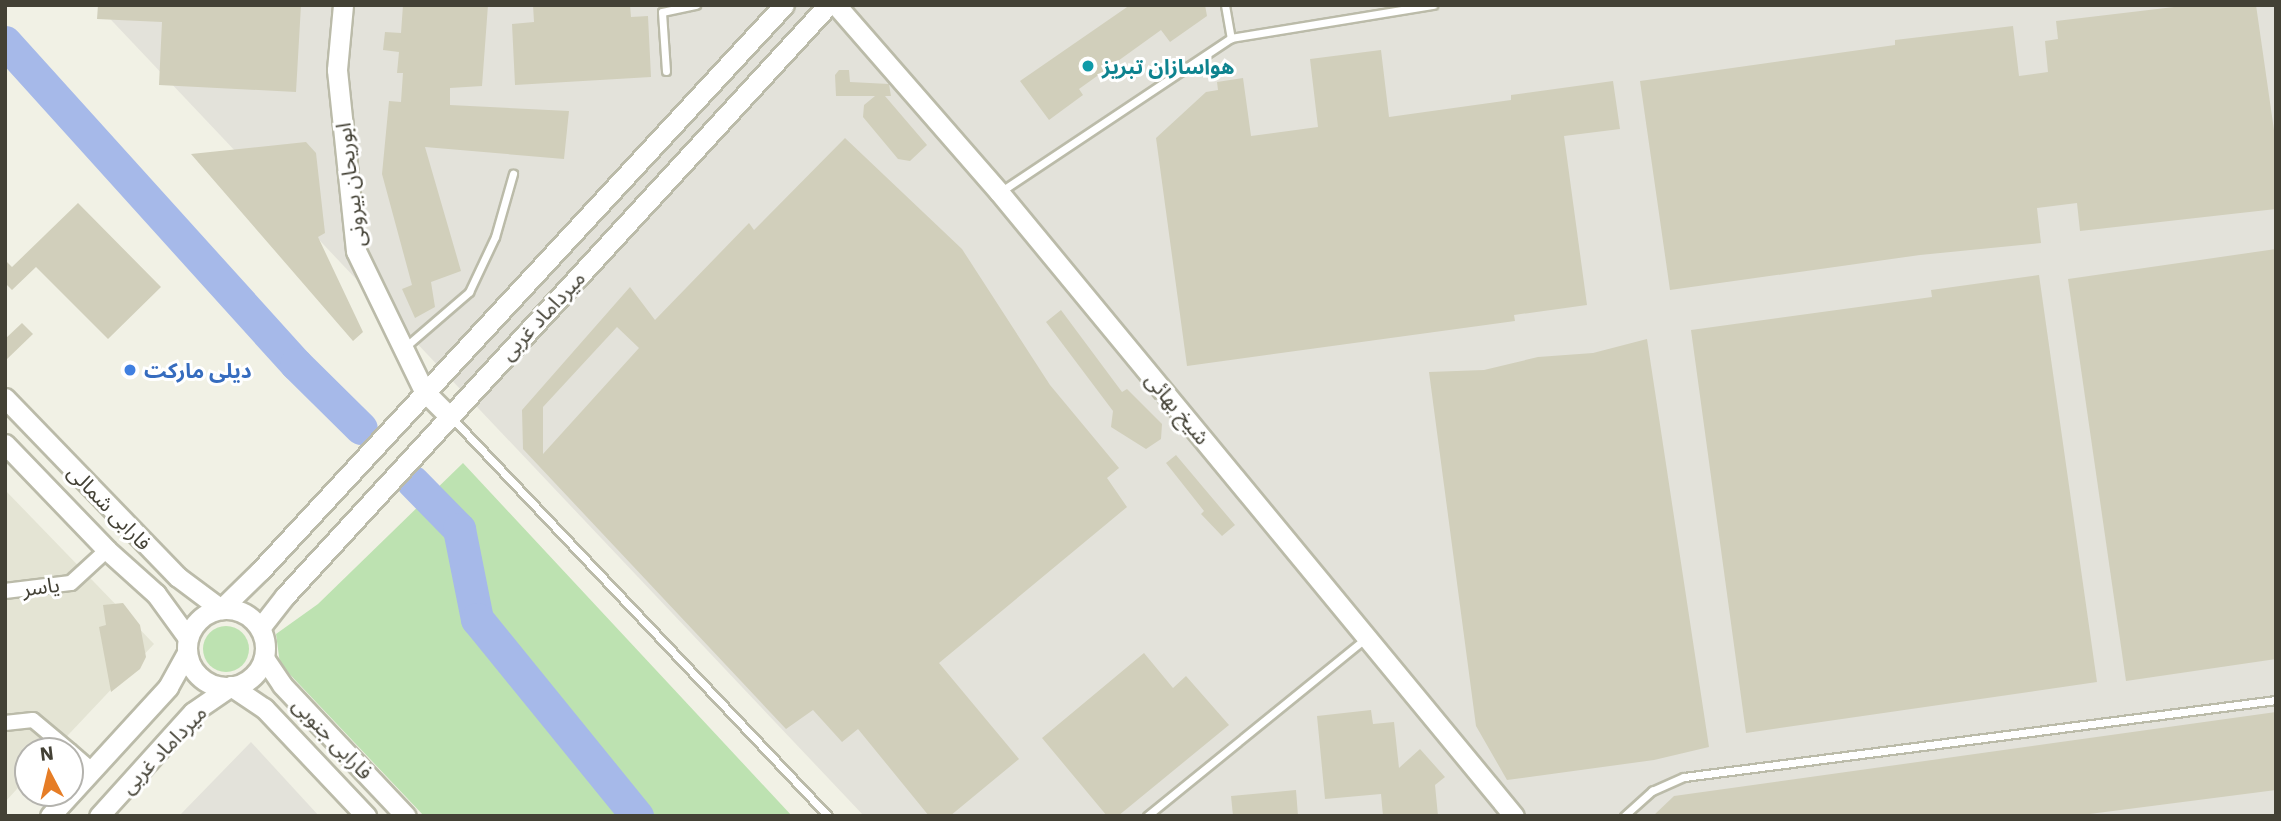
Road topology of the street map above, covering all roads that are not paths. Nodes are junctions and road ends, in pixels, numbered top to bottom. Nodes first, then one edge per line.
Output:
1 (342, 5) edge
2 (696, 5) edge
3 (784, 5) edge
4 (828, 5) edge
5 (836, 5) edge
6 (1225, 5) edge
7 (1433, 5) edge
8 (1231, 38) junction
9 (666, 71) dead end
10 (513, 174) dead end
11 (999, 192) junction
12 (404, 349) junction
13 (424, 391) junction
14 (5, 398) edge
15 (449, 416) junction
16 (5, 444) edge
17 (107, 550) junction
18 (5, 591) edge
19 (221, 609) junction
20 (260, 628) junction
21 (1366, 637) junction
22 (188, 645) junction
23 (264, 658) junction
24 (231, 686) junction
25 (2276, 700) edge
26 (5, 723) edge
27 (53, 737) edge
28 (84, 763) edge
29 (92, 770) junction
30 (50, 816) edge
31 (99, 816) edge
32 (366, 816) edge
33 (406, 816) edge
34 (828, 816) edge
35 (1147, 816) edge
36 (1514, 816) edge
37 (1624, 816) edge

1 - 12 street, ابوریحان بیرونی
2 - 9 lane
3 - 13 street, میرداماد غربی
4 - 15 street, میرداماد غربی
5 - 11 street, شیخ بهائی
6 - 8 lane
7 - 8 lane
8 - 11 lane
10 - 12 lane
11 - 21 street, شیخ بهائی
12 - 13 street, ابوریحان بیرونی
13 - 15 street, ابوریحان بیرونی
13 - 19 street, میرداماد غربی
14 - 19 street, فارابی شمالی
15 - 20 street, میرداماد غربی
15 - 34 lane
16 - 17 street, فارابی شمالی
17 - 18 street, یاسر
17 - 22 street, فارابی شمالی
19 - 20 street
19 - 22 street
20 - 23 street
21 - 35 lane
21 - 36 street, شیخ بهائی
22 - 24 street
22 - 29 street, میرداماد غربی
23 - 24 street
23 - 33 street, فارابی جنوبی
24 - 31 street, میرداماد غربی
24 - 32 street, فارابی جنوبی
25 - 37 lane
26 - 27 street
28 - 29 street
29 - 30 street, میرداماد غربی

